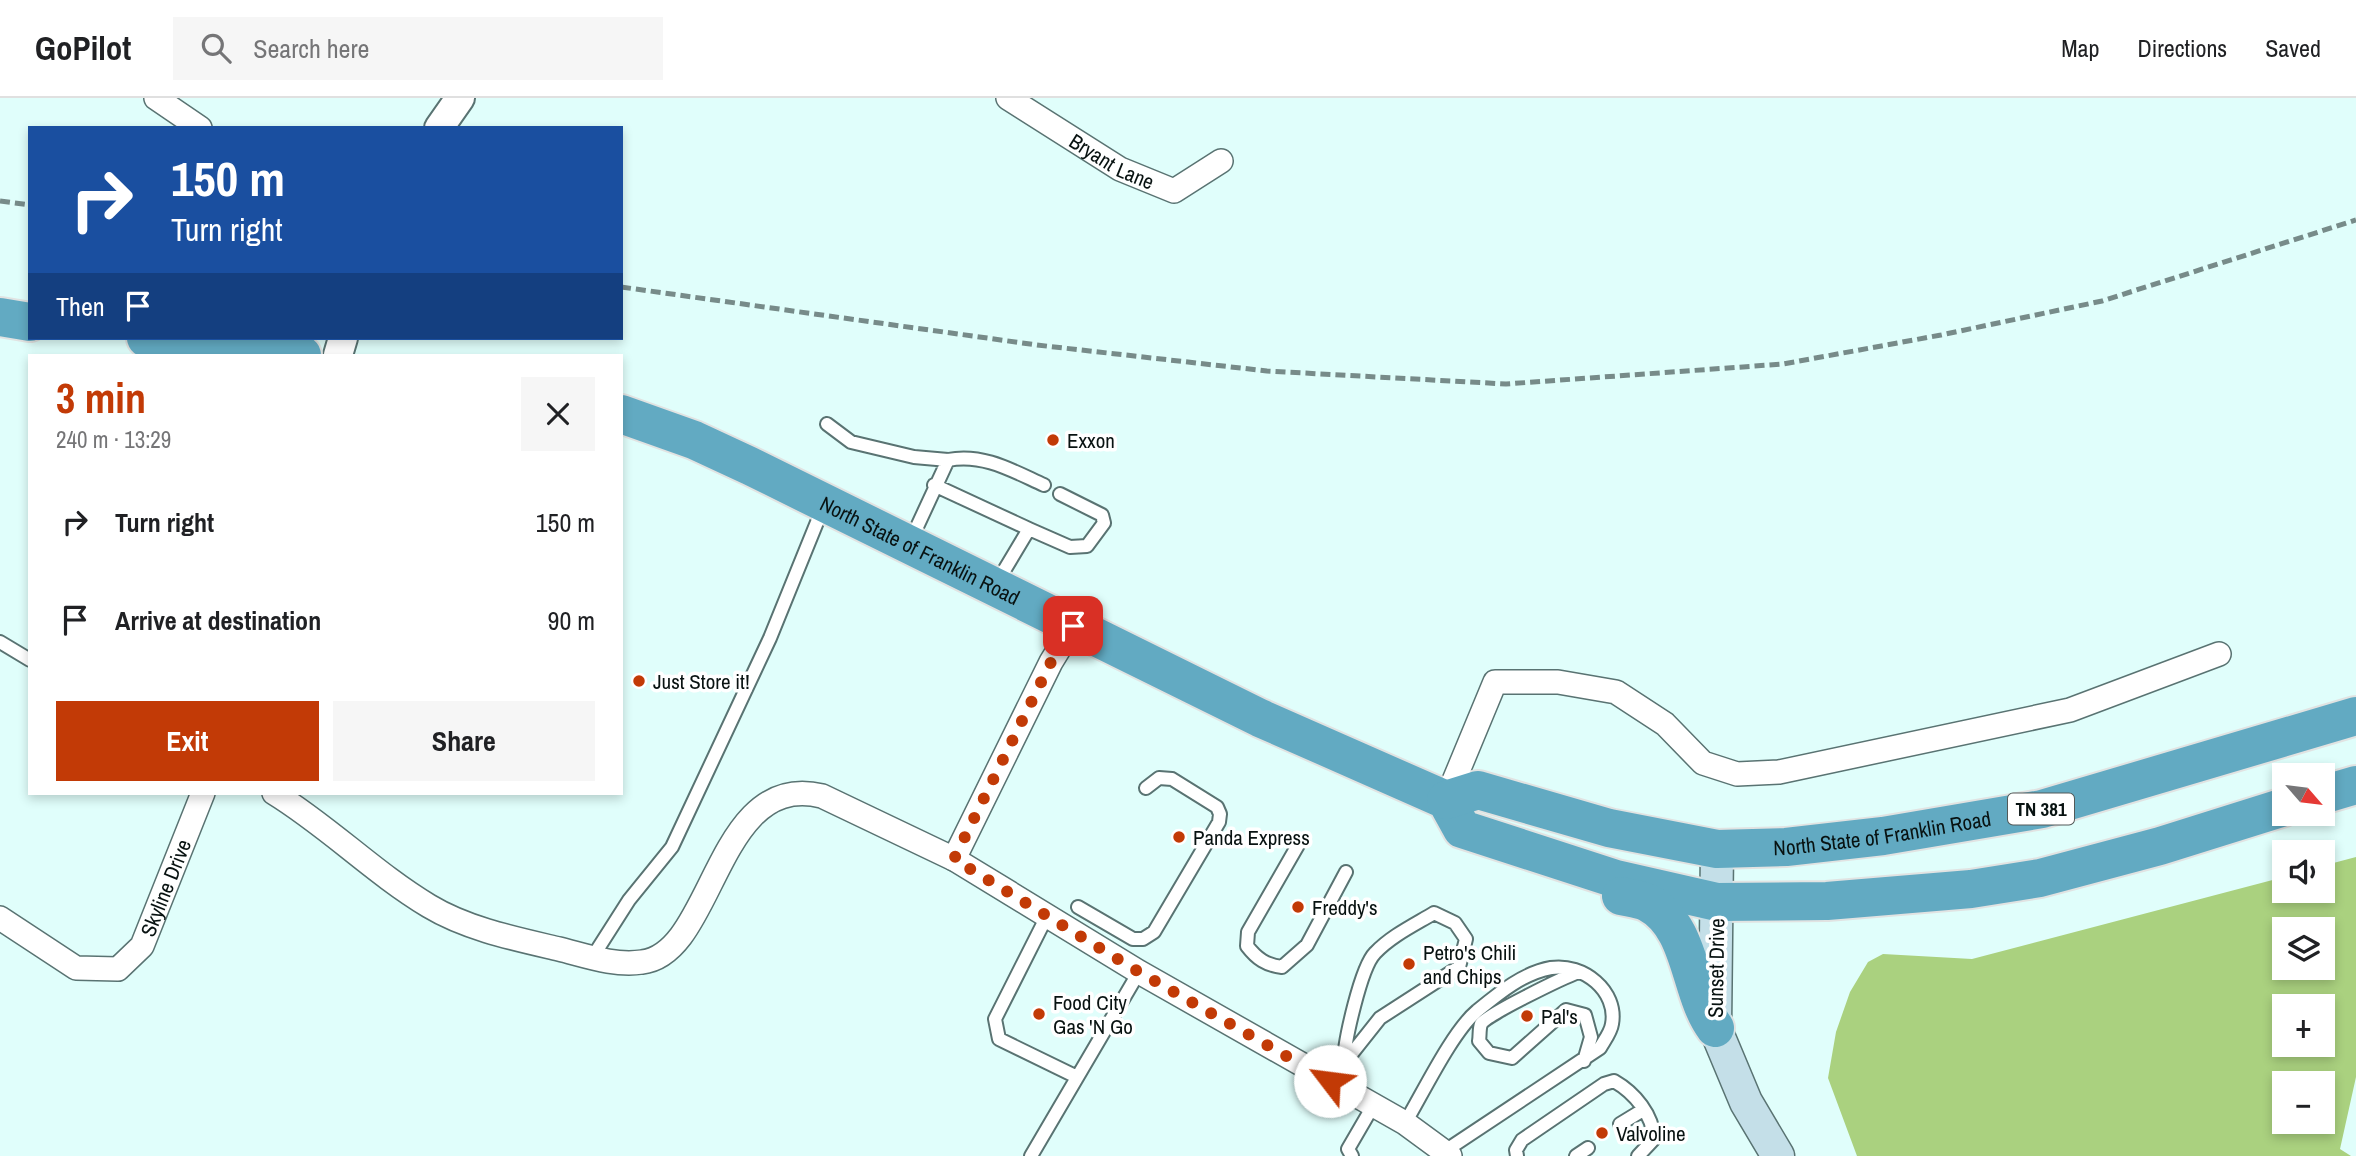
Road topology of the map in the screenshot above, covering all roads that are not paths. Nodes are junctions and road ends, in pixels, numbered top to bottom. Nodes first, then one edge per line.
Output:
1 (156, 98) edge
2 (460, 98) edge
3 (1008, 98) edge
4 (197, 126) edge
5 (440, 126) edge
6 (1221, 161) dead end
7 (0, 317) edge
8 (28, 322) edge
9 (163, 340) edge
10 (293, 354) edge
11 (623, 415) edge
12 (827, 424) dead end
13 (948, 460) junction
14 (934, 485) junction
15 (1044, 485) dead end
16 (1060, 494) dead end
17 (825, 504) junction
18 (1028, 529) junction
19 (909, 546) junction
20 (994, 587) junction
21 (1073, 626) junction
22 (0, 642) edge
23 (2219, 654) dead end
24 (28, 659) edge
25 (2356, 716) edge
26 (2356, 785) edge
27 (1146, 788) dead end
28 (2335, 791) edge
29 (202, 795) edge
30 (277, 795) edge
31 (1446, 800) junction
32 (2272, 810) edge
33 (1298, 845) dead end
34 (1519, 848) junction
35 (1717, 849) junction
36 (954, 859) junction
37 (1346, 872) dead end
38 (1717, 902) junction
39 (1078, 907) dead end
40 (1048, 914) junction
41 (0, 918) edge
42 (592, 958) junction
43 (1139, 972) junction
44 (1579, 972) junction
45 (1715, 1028) junction
46 (1584, 1061) junction
47 (1337, 1072) junction
48 (1077, 1077) junction
49 (1373, 1106) junction
50 (1643, 1110) junction
51 (1405, 1124) junction
52 (1620, 1124) dead end
53 (1588, 1148) dead end
54 (1350, 1153) edge
55 (1447, 1154) edge
56 (1031, 1156) edge
57 (1517, 1156) edge
58 (1576, 1156) edge
59 (1638, 1156) edge
60 (1778, 1156) edge

1 - 4 street
2 - 5 street
3 - 6 street, Bryant Lane
7 - 8 highway
9 - 10 highway
11 - 17 highway, North State of Franklin Road
12 - 13 lane
13 - 14 lane
13 - 15 lane
14 - 18 lane
14 - 19 lane
16 - 18 lane
17 - 19 highway, North State of Franklin Road
17 - 42 lane
18 - 20 lane
19 - 20 highway, North State of Franklin Road
20 - 21 highway, North State of Franklin Road
21 - 31 highway, North State of Franklin Road
21 - 36 street
22 - 24 lane
23 - 31 street
25 - 35 highway, North State of Franklin Road / TN 381
26 - 28 highway
27 - 39 lane
29 - 41 street, Skyline Drive
30 - 42 street
31 - 34 highway
31 - 35 highway, North State of Franklin Road / TN 381
32 - 38 highway
33 - 37 lane
34 - 38 highway
34 - 45 highway
35 - 38 main road, Sunset Drive
36 - 40 street
36 - 42 street
38 - 45 main road, Sunset Drive
40 - 43 street
40 - 48 lane
43 - 47 street
43 - 48 lane
44 - 46 lane
44 - 46 lane
44 - 51 lane
45 - 60 main road, Sunset Drive
46 - 55 lane
47 - 47 lane
47 - 49 street
48 - 56 lane
49 - 51 street
49 - 54 lane
50 - 52 lane
50 - 57 lane
50 - 59 lane
51 - 55 street
53 - 58 lane

